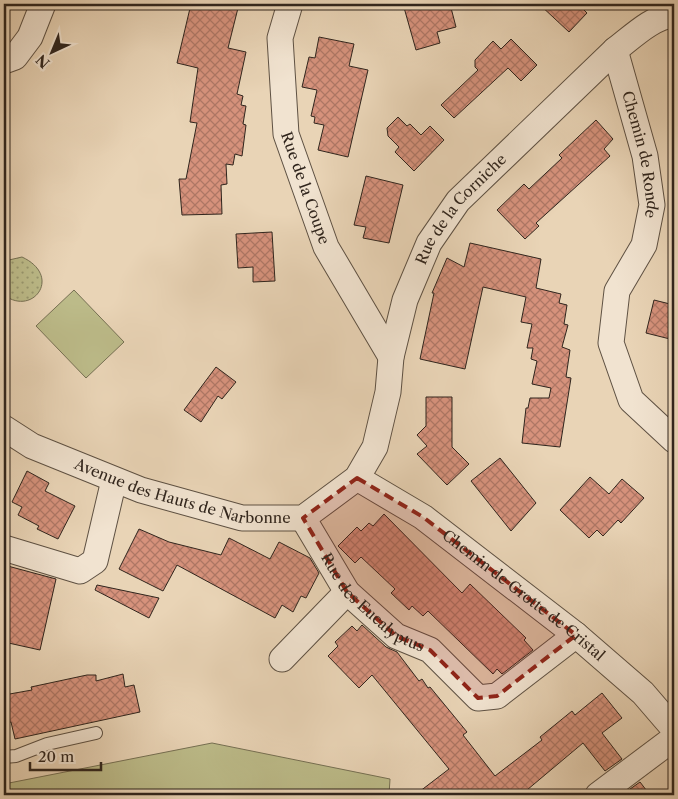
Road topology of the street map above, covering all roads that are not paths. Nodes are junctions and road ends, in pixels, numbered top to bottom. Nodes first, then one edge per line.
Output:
1 (43, 4) edge
2 (290, 4) edge
3 (674, 15) edge
4 (615, 50) junction
5 (4, 61) edge
6 (391, 356) junction
7 (4, 428) edge
8 (674, 440) edge
9 (357, 478) junction
10 (114, 480) junction
11 (303, 518) junction
12 (4, 548) edge
13 (347, 592) junction
14 (576, 635) junction
15 (282, 659) dead end
16 (674, 729) edge
17 (96, 733) dead end
18 (674, 738) edge
19 (4, 757) edge
20 (598, 795) edge

1 - 5 street
2 - 6 street, Rue de la Coupe
3 - 4 street, Rue de la Corniche
4 - 6 street, Rue de la Corniche
4 - 8 street, Chemin de Ronde
6 - 9 street, Rue de la Corniche
7 - 10 street, Avenue des Hauts de Narbonne
9 - 11 street, Avenue des Hauts de Narbonne
9 - 14 street, Chemin de Grotte de Cristal
10 - 11 street, Avenue des Hauts de Narbonne
10 - 12 street
11 - 13 street, Rue des Eucalyptus
13 - 14 street, Rue des Eucalyptus
13 - 15 street
14 - 16 street, Chemin de Grotte de Cristal
17 - 19 lane
18 - 20 street

